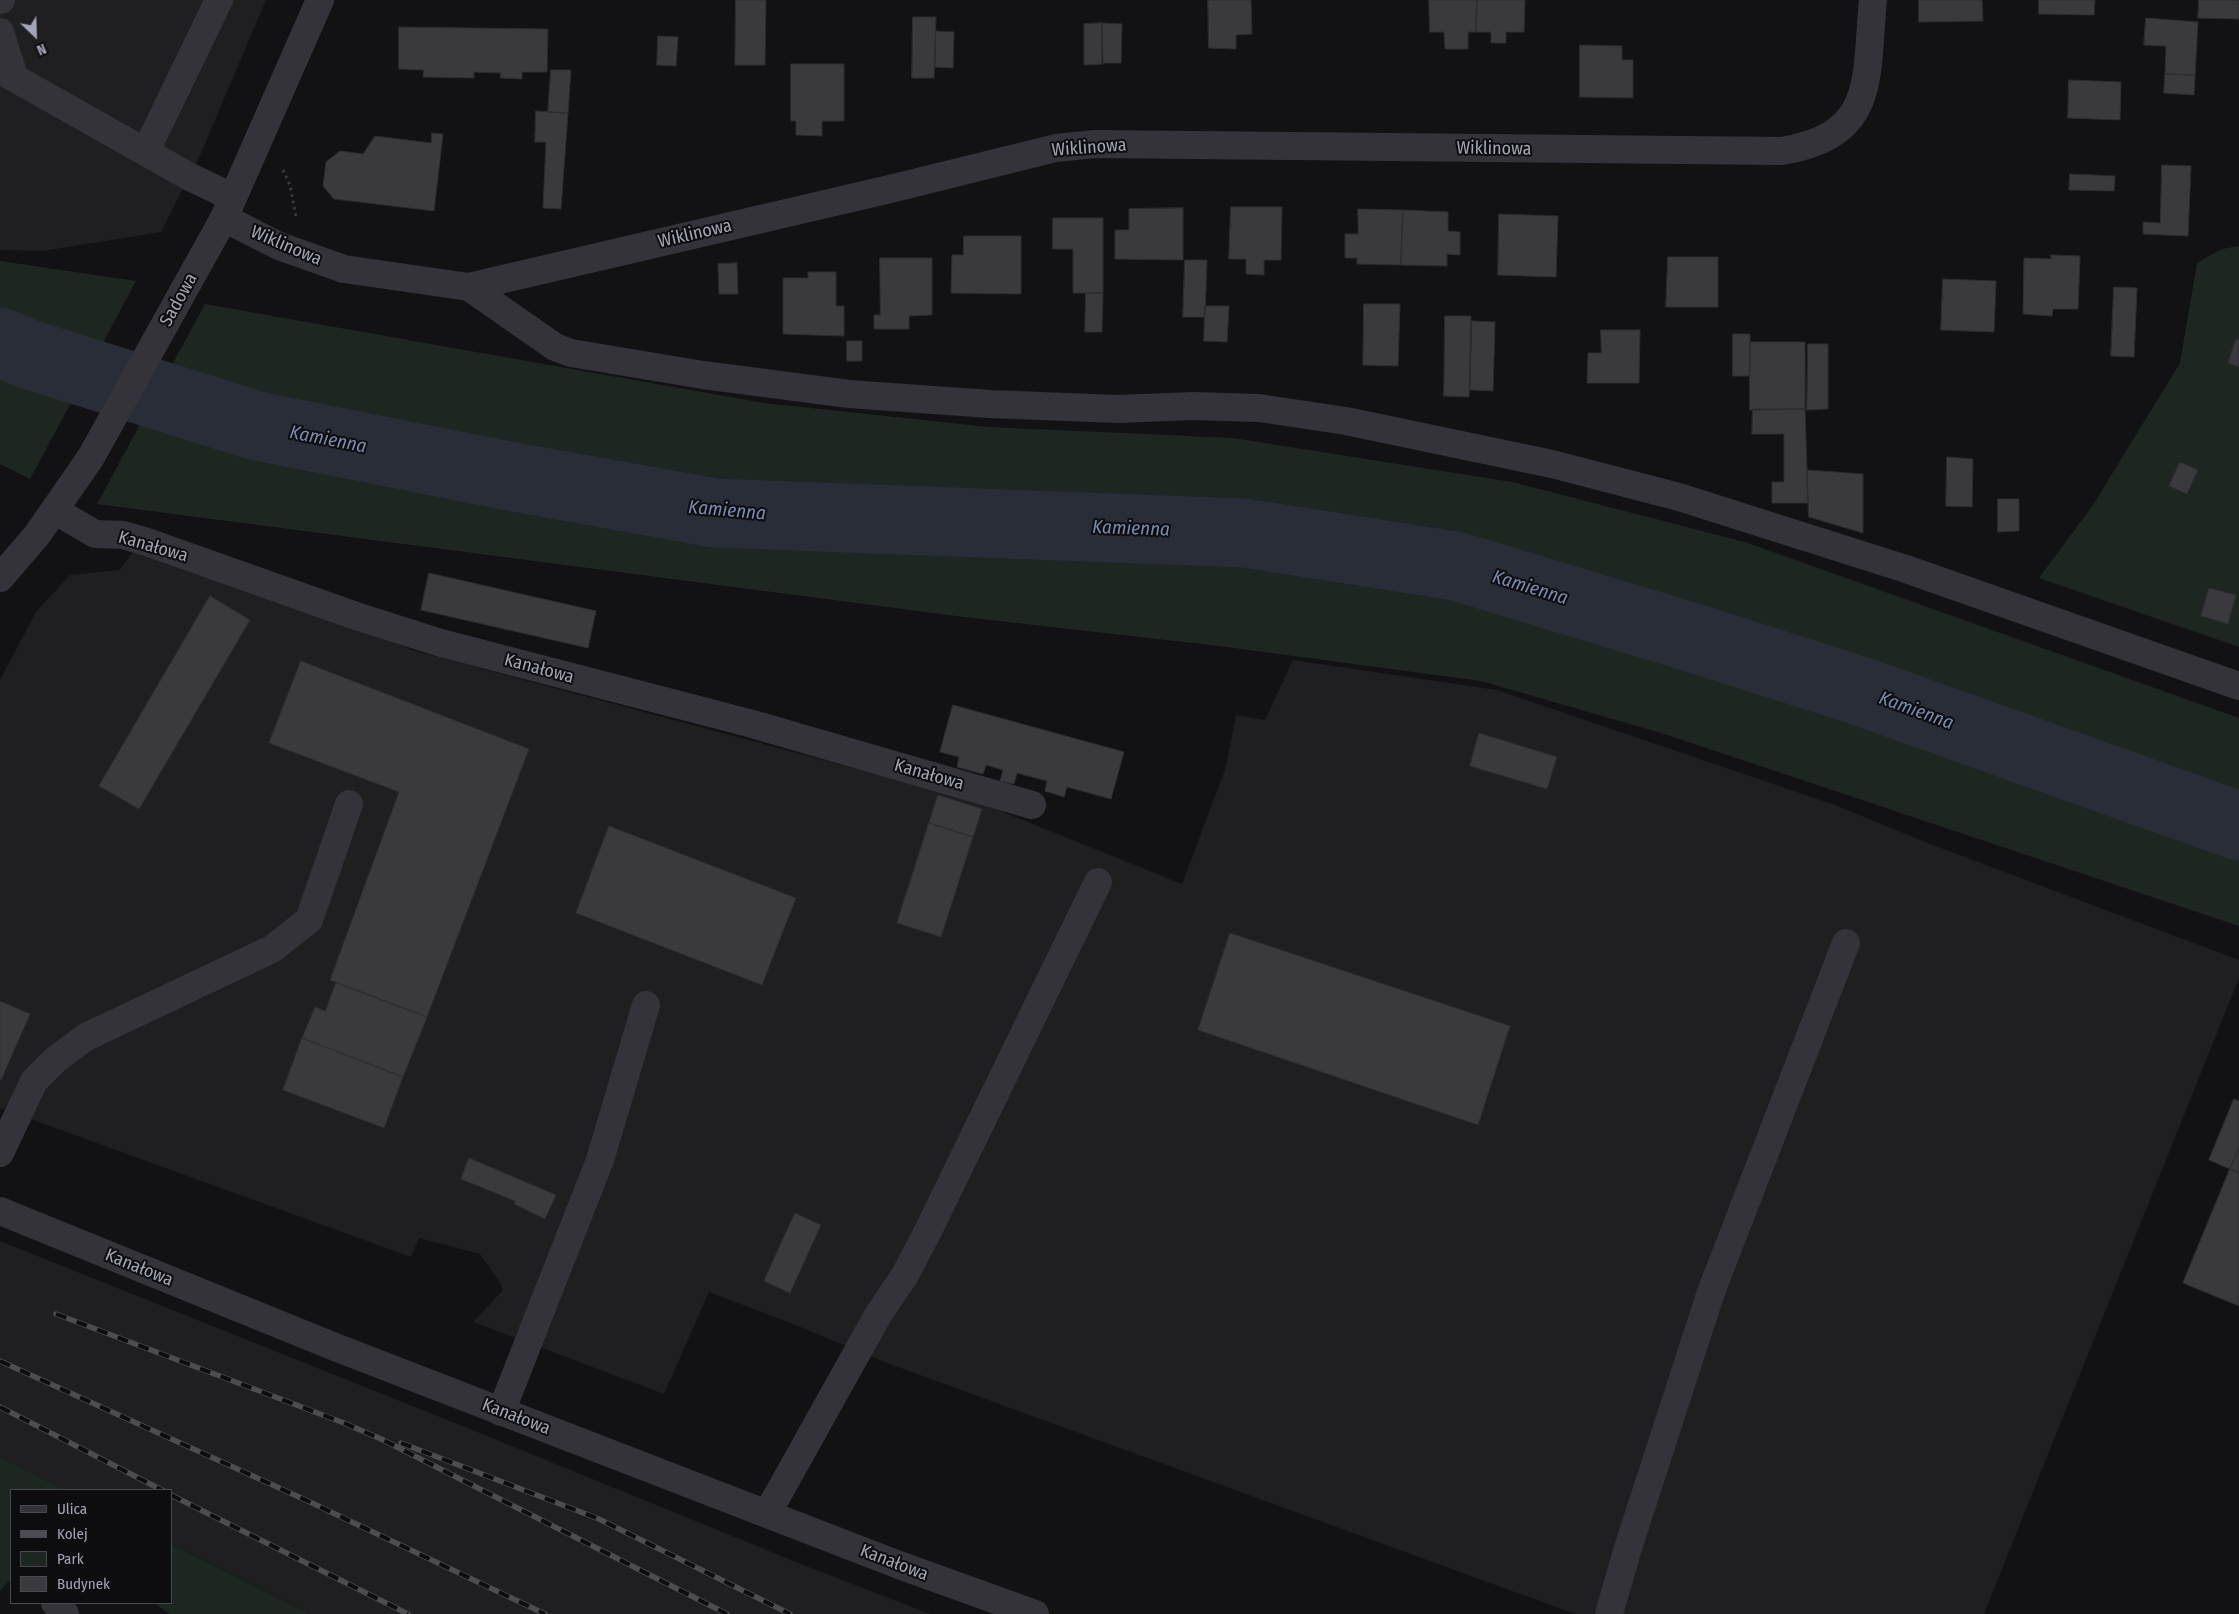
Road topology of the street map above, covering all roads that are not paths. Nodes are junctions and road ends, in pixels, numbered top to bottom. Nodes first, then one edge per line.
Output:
1 (219, 0) edge
2 (320, 0) edge
3 (1873, 0) edge
4 (0, 32) edge
5 (7, 73) edge
6 (146, 151) junction
7 (228, 208) junction
8 (469, 286) junction
9 (59, 505) junction
10 (0, 578) edge
11 (2239, 686) edge
12 (349, 804) dead end
13 (1032, 805) dead end
14 (1098, 882) dead end
15 (1846, 943) dead end
16 (646, 1005) dead end
17 (0, 1153) edge
18 (0, 1211) edge
19 (501, 1412) junction
20 (767, 1514) junction
21 (55, 1604) edge
22 (66, 1614) edge
23 (1035, 1614) edge
24 (1609, 1614) edge

1 - 6 street
2 - 7 street, Sadowa
3 - 8 street, Wiklinowa
4 - 5 street
5 - 6 street, Wiklinowa
6 - 7 street, Wiklinowa
7 - 8 street, Wiklinowa
7 - 9 street, Sadowa
8 - 11 street
9 - 10 street, Sadowa
9 - 13 street, Kanałowa
12 - 17 street
14 - 20 street
15 - 24 street
16 - 19 street
18 - 19 street, Kanałowa
19 - 20 street, Kanałowa
20 - 23 street, Kanałowa
21 - 22 street

